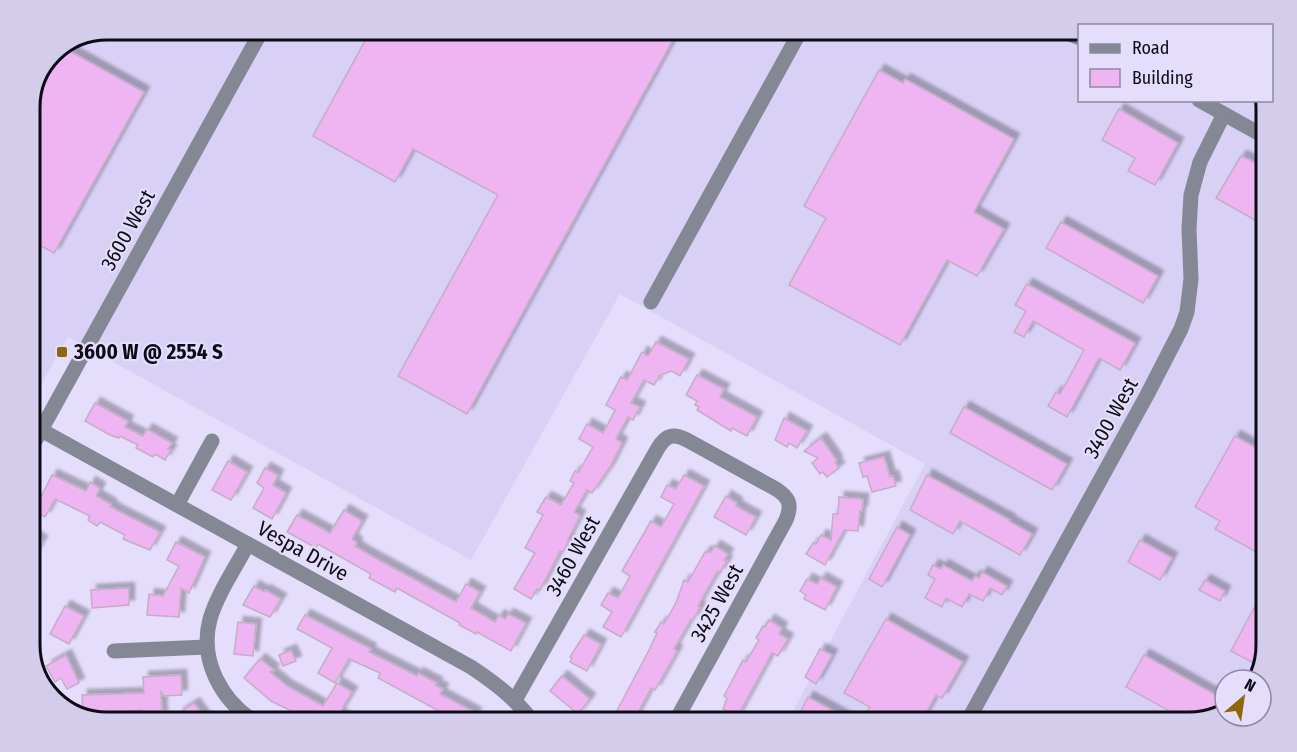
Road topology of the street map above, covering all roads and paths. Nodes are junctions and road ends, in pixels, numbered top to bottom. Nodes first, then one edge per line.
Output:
1 (256, 40) edge
2 (795, 40) edge
3 (1203, 102) edge
4 (1224, 114) junction
5 (1256, 132) edge
6 (651, 302) dead end
7 (41, 422) edge
8 (41, 434) edge
9 (212, 441) dead end
10 (790, 502) joint
11 (177, 505) junction
12 (248, 544) junction
13 (207, 647) junction
14 (114, 651) dead end
15 (515, 700) junction
16 (242, 712) edge
17 (525, 712) edge
18 (680, 712) edge
19 (973, 712) edge

1 - 7 street, 3600 West
2 - 6 street
3 - 4 street
4 - 5 street
4 - 19 street, 3400 West
8 - 11 street, Vespa Drive
9 - 11 street
10 - 15 street, 3460 West
10 - 18 street, 3425 West
11 - 12 street, Vespa Drive
12 - 13 street
12 - 15 street, Vespa Drive
13 - 14 street
13 - 16 street
15 - 17 street, Vespa Drive

